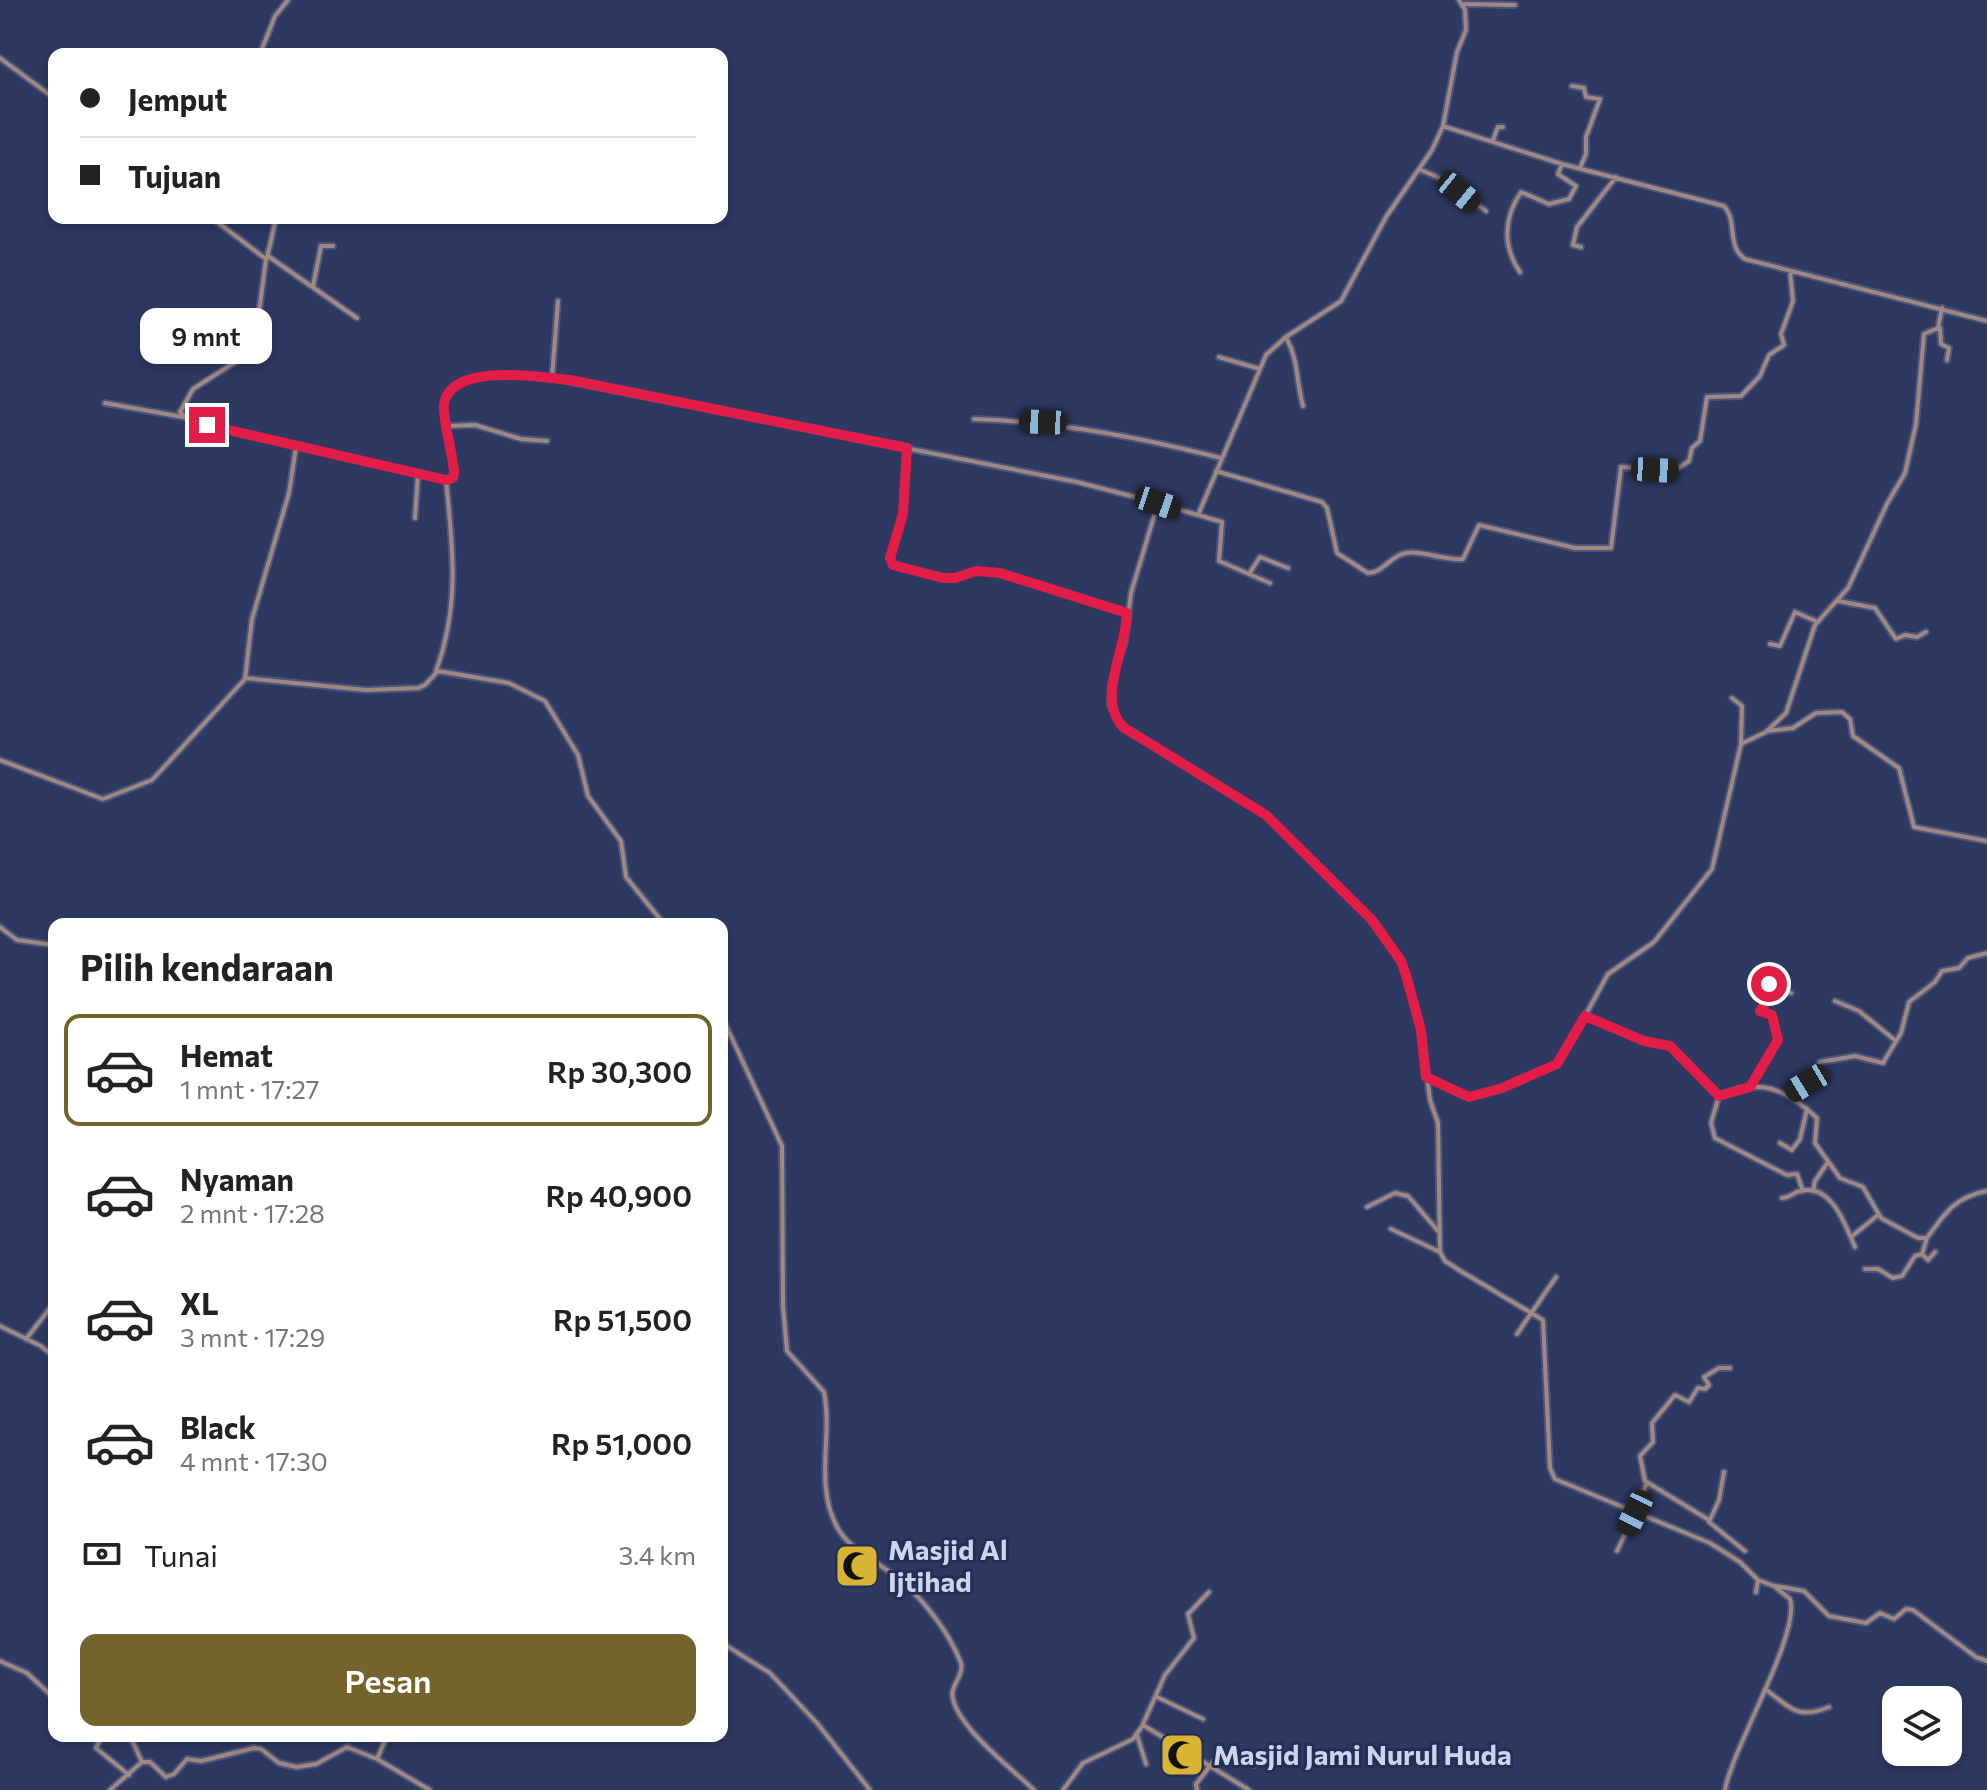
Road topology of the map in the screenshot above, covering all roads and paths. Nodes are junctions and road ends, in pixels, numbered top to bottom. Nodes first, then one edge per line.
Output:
1 (288, 0) edge
2 (1460, 2) edge
3 (1485, 2) edge
4 (1515, 5) dead end
5 (262, 48) edge
6 (0, 58) edge
7 (1572, 86) dead end
8 (48, 94) edge
9 (1443, 126) junction
10 (1503, 127) dead end
11 (1493, 140) junction
12 (1531, 153) junction
13 (1529, 161) dead end
14 (1562, 164) junction
15 (1580, 168) junction
16 (1421, 170) junction
17 (1616, 177) junction
18 (1486, 211) dead end
19 (220, 224) edge
20 (275, 224) edge
21 (333, 246) dead end
22 (1581, 247) dead end
23 (267, 258) junction
24 (1790, 271) junction
25 (1520, 272) dead end
26 (313, 287) junction
27 (558, 301) dead end
28 (1942, 308) junction
29 (357, 318) dead end
30 (1987, 321) edge
31 (1939, 326) junction
32 (1286, 337) junction
33 (1219, 357) dead end
34 (1947, 360) dead end
35 (1260, 369) junction
36 (552, 378) junction
37 (105, 403) dead end
38 (1303, 406) dead end
39 (183, 417) junction
40 (974, 419) dead end
41 (448, 426) junction
42 (547, 441) dead end
43 (296, 447) junction
44 (907, 448) junction
45 (1221, 458) junction
46 (1216, 471) junction
47 (418, 474) junction
48 (446, 480) junction
49 (1158, 503) junction
50 (1198, 515) junction
51 (415, 518) dead end
52 (1288, 568) dead end
53 (1249, 574) junction
54 (1270, 583) dead end
55 (1838, 601) junction
56 (1127, 613) junction
57 (1818, 622) junction
58 (1926, 632) dead end
59 (1770, 644) dead end
60 (436, 671) junction
61 (245, 678) junction
62 (1732, 698) dead end
63 (1766, 732) junction
64 (1741, 744) junction
65 (0, 760) edge
66 (1987, 841) edge
67 (659, 918) edge
68 (0, 927) edge
69 (48, 944) edge
70 (1987, 953) edge
71 (1774, 970) dead end
72 (1775, 987) junction
73 (1791, 993) dead end
74 (1835, 1001) dead end
75 (1585, 1016) junction
76 (728, 1030) edge
77 (1896, 1041) junction
78 (1426, 1077) junction
79 (1750, 1087) junction
80 (1789, 1094) junction
81 (1719, 1096) junction
82 (1807, 1109) junction
83 (1780, 1143) dead end
84 (1828, 1162) junction
85 (1803, 1191) junction
86 (1987, 1191) edge
87 (1813, 1192) junction
88 (1782, 1198) dead end
89 (1367, 1207) dead end
90 (1878, 1215) junction
91 (1391, 1229) dead end
92 (1439, 1232) junction
93 (1851, 1237) junction
94 (1927, 1238) junction
95 (1855, 1247) dead end
96 (1440, 1252) junction
97 (1935, 1252) dead end
98 (1922, 1254) junction
99 (1865, 1269) dead end
100 (1556, 1277) dead end
101 (48, 1311) edge
102 (1531, 1311) junction
103 (0, 1326) edge
104 (1517, 1334) dead end
105 (26, 1339) junction
106 (48, 1353) edge
107 (1730, 1368) dead end
108 (1724, 1472) dead end
109 (1647, 1483) junction
110 (1635, 1512) junction
111 (1709, 1520) junction
112 (1617, 1551) dead end
113 (1745, 1551) dead end
114 (1758, 1580) junction
115 (1774, 1586) junction
116 (1209, 1592) dead end
117 (1756, 1592) dead end
118 (728, 1647) edge
119 (0, 1661) edge
120 (1987, 1661) edge
121 (1764, 1688) junction
122 (48, 1692) edge
123 (1157, 1697) junction
124 (1829, 1707) dead end
125 (1203, 1719) dead end
126 (1143, 1725) junction
127 (1137, 1735) junction
128 (99, 1742) edge
129 (133, 1742) edge
130 (384, 1742) edge
131 (377, 1759) junction
132 (142, 1762) junction
133 (1146, 1764) dead end
134 (1255, 1765) dead end
135 (1208, 1766) junction
136 (129, 1775) junction
137 (110, 1790) edge
138 (430, 1790) edge
139 (870, 1790) edge
140 (1034, 1790) edge
141 (1063, 1790) edge
142 (1197, 1790) edge
143 (1249, 1790) edge
144 (1725, 1790) edge

1 - 5 street
2 - 3 street
2 - 9 street
3 - 4 street
6 - 8 street
7 - 15 street
9 - 11 street
9 - 16 street
10 - 11 street
11 - 12 street
12 - 13 street
12 - 14 street
14 - 15 street
14 - 25 street
15 - 17 street
16 - 18 street
16 - 32 street
17 - 22 street
17 - 24 street
19 - 23 street
20 - 23 street
21 - 26 street
23 - 26 street
23 - 39 street
24 - 28 street
24 - 46 street
26 - 29 street
27 - 36 street
28 - 30 street
28 - 31 street
31 - 34 street
31 - 55 street
32 - 35 street
32 - 38 street
33 - 35 street
35 - 45 street
36 - 41 street
36 - 44 street
37 - 39 street
39 - 43 street
40 - 45 street
41 - 42 street
41 - 48 street
43 - 47 street
43 - 61 street
44 - 49 street
44 - 56 street
45 - 46 street
46 - 50 street
47 - 48 street
47 - 51 street
48 - 60 street
49 - 50 street
49 - 56 street
50 - 53 street
52 - 53 street
53 - 54 street
55 - 57 street
55 - 58 street
56 - 78 street
57 - 59 street
57 - 63 street
60 - 61 street
60 - 67 street
61 - 65 street
62 - 64 street
63 - 64 street
63 - 66 street
64 - 75 street
68 - 69 street
70 - 77 street
71 - 72 street
72 - 73 street
72 - 79 street
74 - 77 street
75 - 78 street
75 - 81 street
76 - 140 street
77 - 80 street
78 - 92 street
79 - 80 street
79 - 81 street
80 - 82 street
81 - 85 street
82 - 83 street
82 - 84 street
84 - 87 street
84 - 90 street
85 - 87 street
85 - 88 street
86 - 94 street
87 - 93 street
89 - 92 street
90 - 93 street
90 - 94 street
91 - 96 street
92 - 96 street
93 - 95 street
94 - 98 street
96 - 102 street
97 - 98 street
98 - 99 street
100 - 102 street
101 - 105 street
102 - 104 street
102 - 110 street
103 - 105 street
105 - 106 street
107 - 109 street
108 - 111 street
109 - 110 street
109 - 111 street
110 - 112 street
110 - 114 street
111 - 113 street
114 - 115 street
114 - 117 street
115 - 120 street
115 - 121 street
116 - 123 street
118 - 139 street
119 - 122 street
121 - 124 street
121 - 144 street
123 - 125 street
123 - 126 street
126 - 127 street
126 - 135 street
127 - 133 street
127 - 141 street
128 - 136 street
129 - 132 street
130 - 131 street
131 - 132 street
131 - 138 street
132 - 136 street
134 - 135 street
135 - 142 street
135 - 143 street
136 - 137 street

